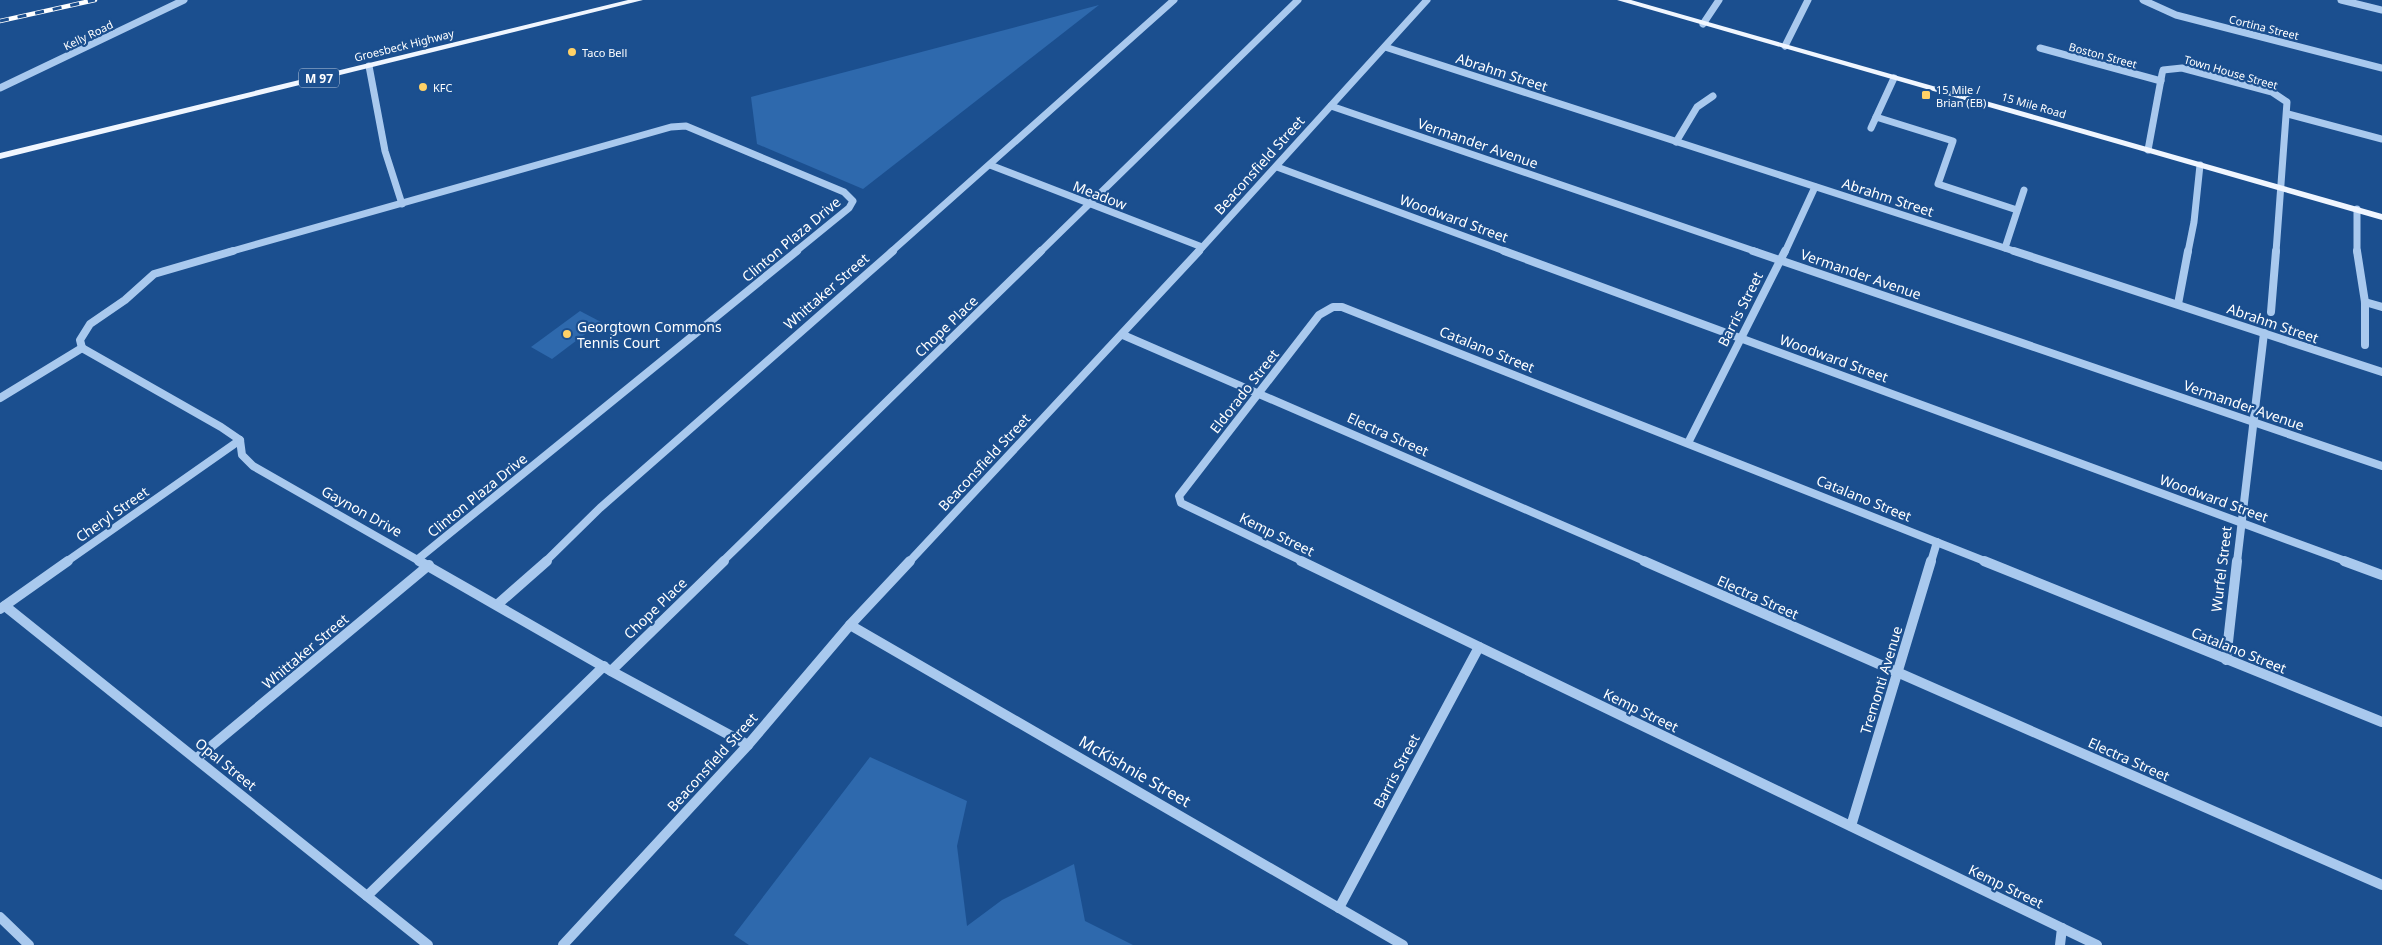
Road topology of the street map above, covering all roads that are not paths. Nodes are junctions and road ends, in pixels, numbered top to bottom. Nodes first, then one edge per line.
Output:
1 (184, 0) edge
2 (639, 0) edge
3 (1174, 0) edge
4 (1298, 0) edge
5 (1427, 0) edge
6 (1621, 0) edge
7 (1719, 0) edge
8 (1808, 0) edge
9 (2143, 0) edge
10 (2340, 0) edge
11 (2382, 10) edge
12 (1704, 24) junction
13 (1785, 46) junction
14 (1385, 47) junction
15 (2040, 48) dead end
16 (369, 66) junction
17 (2382, 68) edge
18 (1894, 78) junction
19 (2161, 81) junction
20 (0, 88) edge
21 (1712, 96) dead end
22 (1331, 106) junction
23 (2288, 114) junction
24 (1876, 117) junction
25 (1871, 128) dead end
26 (2382, 140) edge
27 (1676, 142) junction
28 (2148, 150) junction
29 (0, 156) edge
30 (990, 165) junction
31 (2200, 165) junction
32 (1277, 167) junction
33 (1815, 187) junction
34 (2282, 189) junction
35 (2024, 190) dead end
36 (402, 204) junction
37 (1090, 205) junction
38 (2356, 209) junction
39 (2017, 210) junction
40 (2382, 216) edge
41 (1202, 248) junction
42 (2005, 248) junction
43 (1781, 260) junction
44 (2365, 302) junction
45 (2178, 304) junction
46 (1333, 306) joint
47 (2382, 307) edge
48 (2271, 312) dead end
49 (2264, 333) junction
50 (1123, 335) junction
51 (1740, 338) junction
52 (2365, 345) dead end
53 (82, 348) junction
54 (2382, 372) edge
55 (1260, 393) junction
56 (0, 398) edge
57 (2254, 422) junction
58 (240, 440) junction
59 (1688, 443) junction
60 (2382, 466) edge
61 (1179, 496) joint
62 (2242, 523) junction
63 (1937, 542) junction
64 (418, 559) junction
65 (429, 565) junction
66 (2382, 575) edge
67 (498, 604) junction
68 (2, 608) edge
69 (850, 625) junction
70 (1478, 647) junction
71 (2226, 660) junction
72 (607, 668) junction
73 (1898, 673) junction
74 (2382, 722) edge
75 (748, 745) junction
76 (197, 758) junction
77 (1851, 826) junction
78 (2382, 885) edge
79 (366, 896) junction
80 (1339, 908) junction
81 (0, 917) edge
82 (2062, 928) junction
83 (29, 945) edge
84 (428, 945) edge
85 (563, 945) edge
86 (1403, 945) edge
87 (2060, 945) edge
88 (2097, 945) edge

1 - 20 street, Kelly Road
2 - 16 main road, Groesbeck Highway / M 97
3 - 30 street, Whittaker Street
4 - 37 street, Chope Place
5 - 14 street, Beaconsfield Street
6 - 12 main road, 15 Mile Road
7 - 12 street
8 - 13 street
9 - 17 street, Cortina Street
10 - 11 street
12 - 13 main road, 15 Mile Road
13 - 18 main road, 15 Mile Road
14 - 22 street, Beaconsfield Street
14 - 27 street, Abrahm Street
15 - 19 street, Boston Street
16 - 29 main road, Groesbeck Highway / M 97
16 - 36 street
18 - 24 street
18 - 28 main road, 15 Mile Road
19 - 23 street, Town House Street
19 - 28 street
21 - 27 street
22 - 32 street, Beaconsfield Street
22 - 43 street, Vermander Avenue
23 - 26 street
23 - 34 street
24 - 25 street
24 - 39 street
27 - 33 street, Abrahm Street
28 - 31 main road, 15 Mile Road
30 - 37 street, Meadow
30 - 67 street, Whittaker Street
31 - 34 main road, 15 Mile Road
31 - 45 street
32 - 41 street, Beaconsfield Street
32 - 51 street, Woodward Street
33 - 42 street, Abrahm Street
33 - 43 street, Barris Street
34 - 38 main road, 15 Mile Road
34 - 48 street
35 - 39 street
36 - 53 street, Clinton Plaza Drive
36 - 64 street, Clinton Plaza Drive
37 - 41 street, Meadow
37 - 72 street, Chope Place
38 - 40 main road, 15 Mile Road
38 - 44 street
39 - 42 street
41 - 50 street, Beaconsfield Street
42 - 45 street, Abrahm Street
43 - 51 street, Barris Street
43 - 57 street, Vermander Avenue
44 - 47 street
44 - 52 street
45 - 49 street, Abrahm Street
46 - 55 street, Eldorado Street
46 - 59 street, Catalano Street
49 - 54 street, Abrahm Street
49 - 57 street, Wurfel Street
50 - 55 street, Electra Street
50 - 69 street, Beaconsfield Street
51 - 59 street, Barris Street
51 - 62 street, Woodward Street
53 - 56 street
53 - 58 street
55 - 61 street, Eldorado Street
55 - 73 street, Electra Street
57 - 60 street, Vermander Avenue
57 - 62 street, Wurfel Street
58 - 64 street, Gaynon Drive
58 - 68 street, Cheryl Street
59 - 63 street, Catalano Street
61 - 70 street, Kemp Street
62 - 66 street, Woodward Street
62 - 71 street, Wurfel Street
63 - 71 street, Catalano Street
63 - 73 street, Tremonti Avenue
64 - 65 street, Gaynon Drive
65 - 67 street, Gaynon Drive
65 - 76 street, Whittaker Street
67 - 72 street, Gaynon Drive
68 - 76 street, Opal Street
69 - 75 street, Beaconsfield Street
69 - 80 street, McKishnie Street
70 - 77 street, Kemp Street
70 - 80 street, Barris Street
71 - 74 street, Catalano Street
72 - 75 street, Gaynon Drive
72 - 79 street, Chope Place
73 - 77 street, Tremonti Avenue
73 - 78 street, Electra Street
75 - 85 street, Beaconsfield Street
76 - 79 street, Opal Street
77 - 82 street, Kemp Street
79 - 84 street, Opal Street
80 - 86 street, McKishnie Street
81 - 83 street
82 - 87 street
82 - 88 street, Kemp Street

